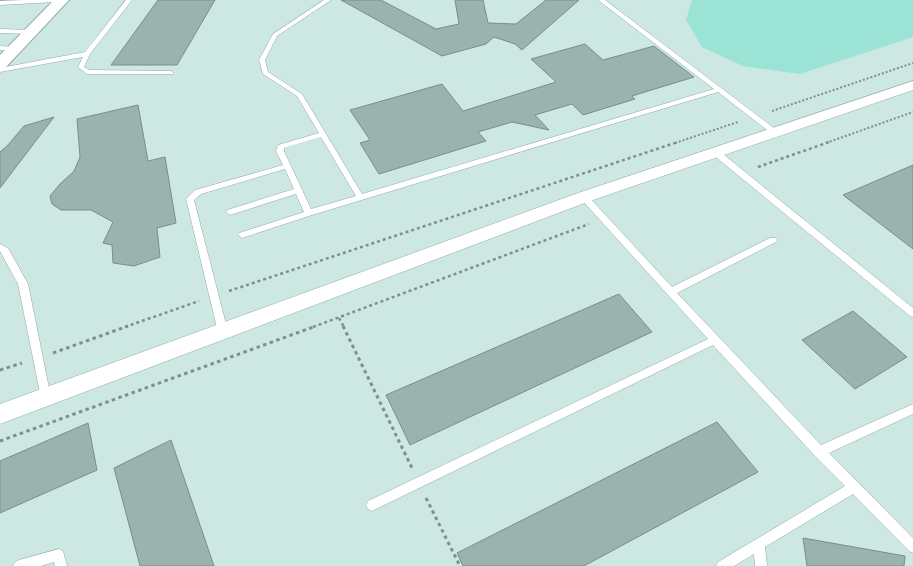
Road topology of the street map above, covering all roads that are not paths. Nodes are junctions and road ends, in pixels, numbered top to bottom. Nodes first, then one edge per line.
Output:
1 (55, 0) edge
2 (62, 0) edge
3 (129, 0) edge
4 (328, 0) edge
5 (601, 0) edge
6 (0, 3) edge
7 (0, 31) edge
8 (31, 32) junction
9 (0, 48) edge
10 (15, 49) junction
11 (87, 54) junction
12 (0, 64) edge
13 (0, 70) edge
14 (171, 73) dead end
15 (913, 85) edge
16 (719, 90) junction
17 (775, 132) junction
18 (322, 134) junction
19 (715, 152) junction
20 (287, 166) junction
21 (299, 190) junction
22 (360, 197) junction
23 (584, 197) junction
24 (230, 212) dead end
25 (309, 213) junction
26 (242, 235) dead end
27 (773, 240) dead end
28 (0, 247) edge
29 (670, 292) junction
30 (913, 313) edge
31 (223, 332) junction
32 (714, 340) junction
33 (46, 398) junction
34 (913, 409) edge
35 (0, 414) edge
36 (819, 452) junction
37 (853, 488) junction
38 (372, 505) dead end
39 (759, 545) junction
40 (913, 547) edge
41 (19, 566) edge
42 (61, 566) edge
43 (722, 566) edge
44 (761, 566) edge

1 - 6 lane
2 - 8 main road
3 - 11 lane
4 - 18 lane
5 - 16 lane
7 - 8 lane
8 - 10 main road
9 - 10 lane
10 - 12 main road
11 - 13 lane
11 - 14 lane
15 - 17 street
16 - 17 lane
16 - 22 lane
17 - 19 street
18 - 20 lane
18 - 22 lane
19 - 23 street
19 - 30 lane
20 - 21 lane
20 - 31 lane
21 - 24 lane
21 - 25 lane
22 - 25 lane
23 - 29 lane
23 - 31 street
25 - 26 lane
27 - 29 lane
28 - 33 lane
29 - 32 lane
31 - 33 street
32 - 36 lane
32 - 38 lane
33 - 35 street
34 - 36 lane
36 - 37 lane
37 - 39 lane
37 - 40 lane
39 - 43 lane
39 - 44 lane
41 - 42 lane

